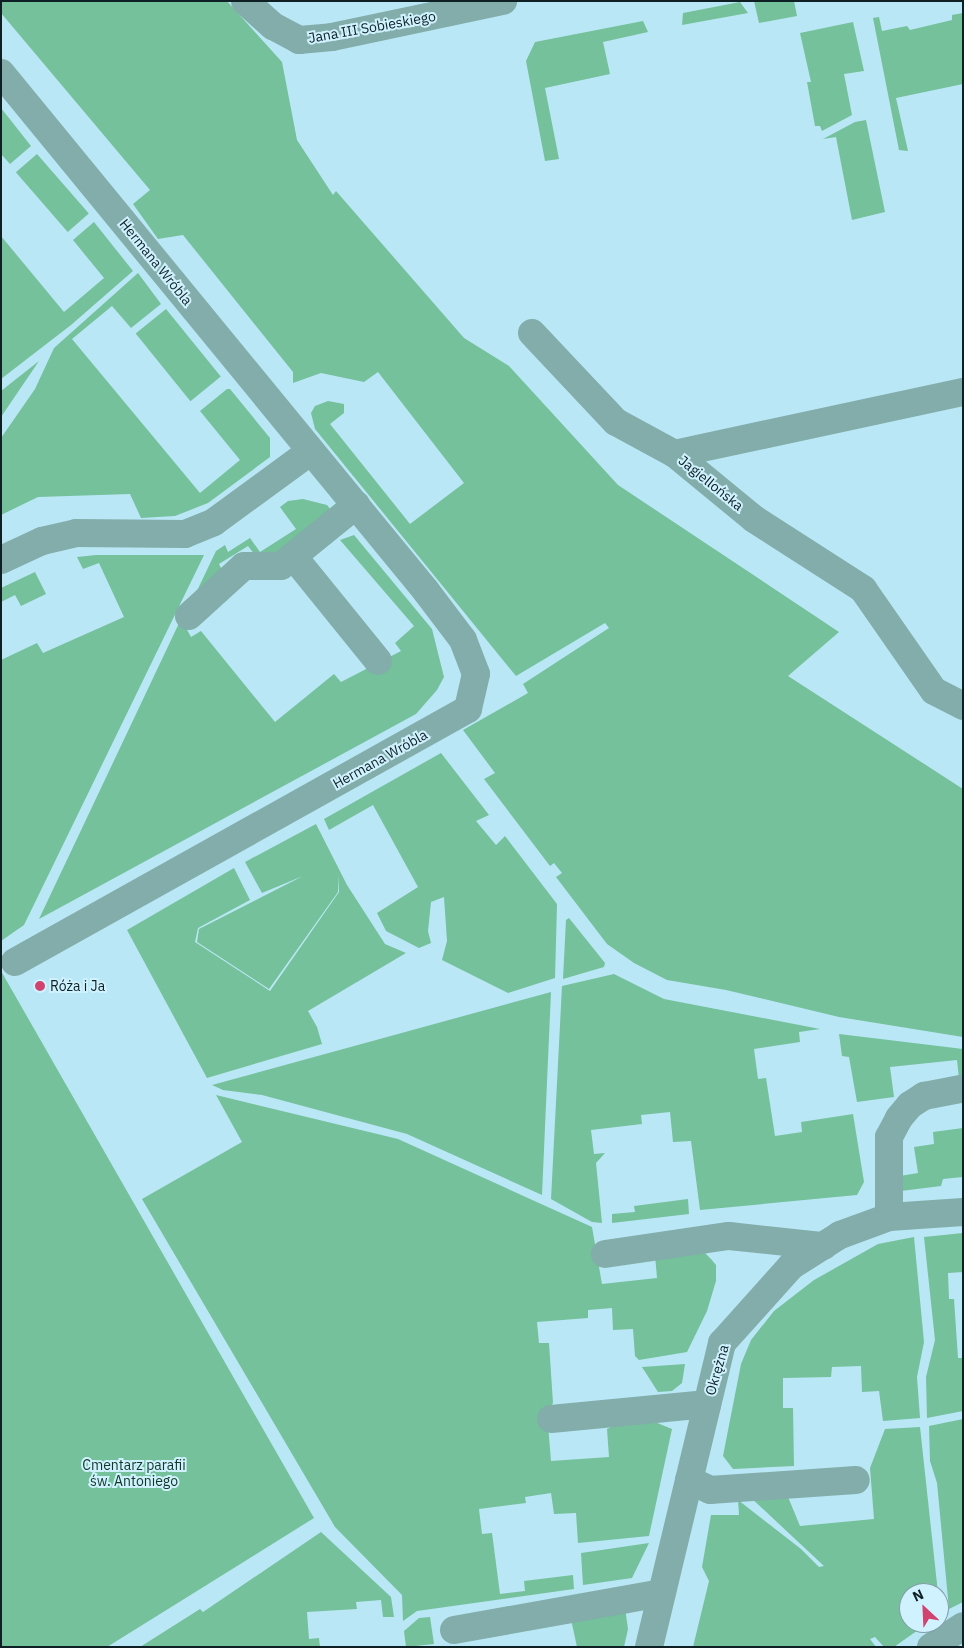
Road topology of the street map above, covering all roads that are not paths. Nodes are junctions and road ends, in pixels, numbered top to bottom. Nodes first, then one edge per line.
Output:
1 (245, 1) edge
2 (503, 1) edge
3 (1, 73) edge
4 (532, 333) dead end
5 (963, 392) edge
6 (311, 451) junction
7 (674, 454) junction
8 (356, 505) junction
9 (292, 556) junction
10 (1, 560) edge
11 (189, 616) dead end
12 (378, 661) dead end
13 (963, 706) edge
14 (15, 962) dead end
15 (960, 1089) dead end
16 (963, 1212) edge
17 (889, 1218) junction
18 (823, 1246) junction
19 (605, 1254) dead end
20 (707, 1404) junction
21 (550, 1419) dead end
22 (689, 1480) junction
23 (856, 1480) dead end
24 (662, 1593) junction
25 (963, 1626) edge
26 (454, 1630) dead end
27 (649, 1647) edge
28 (931, 1647) edge

1 - 2 street, Jana III Sobieskiego
3 - 6 street, Hermana Wróbla
4 - 7 street
5 - 7 street, Jagiellońska
6 - 8 street, Hermana Wróbla
6 - 10 street
7 - 13 street, Jagiellońska
8 - 9 street
8 - 14 street, Hermana Wróbla
9 - 11 street
9 - 12 street
15 - 17 street
16 - 17 street, Okrężna
17 - 18 street, Okrężna
18 - 19 street
18 - 20 street, Okrężna
20 - 21 street
20 - 22 street, Okrężna
22 - 23 street
22 - 24 street, Okrężna
24 - 26 street
24 - 27 street, Okrężna
25 - 28 street

